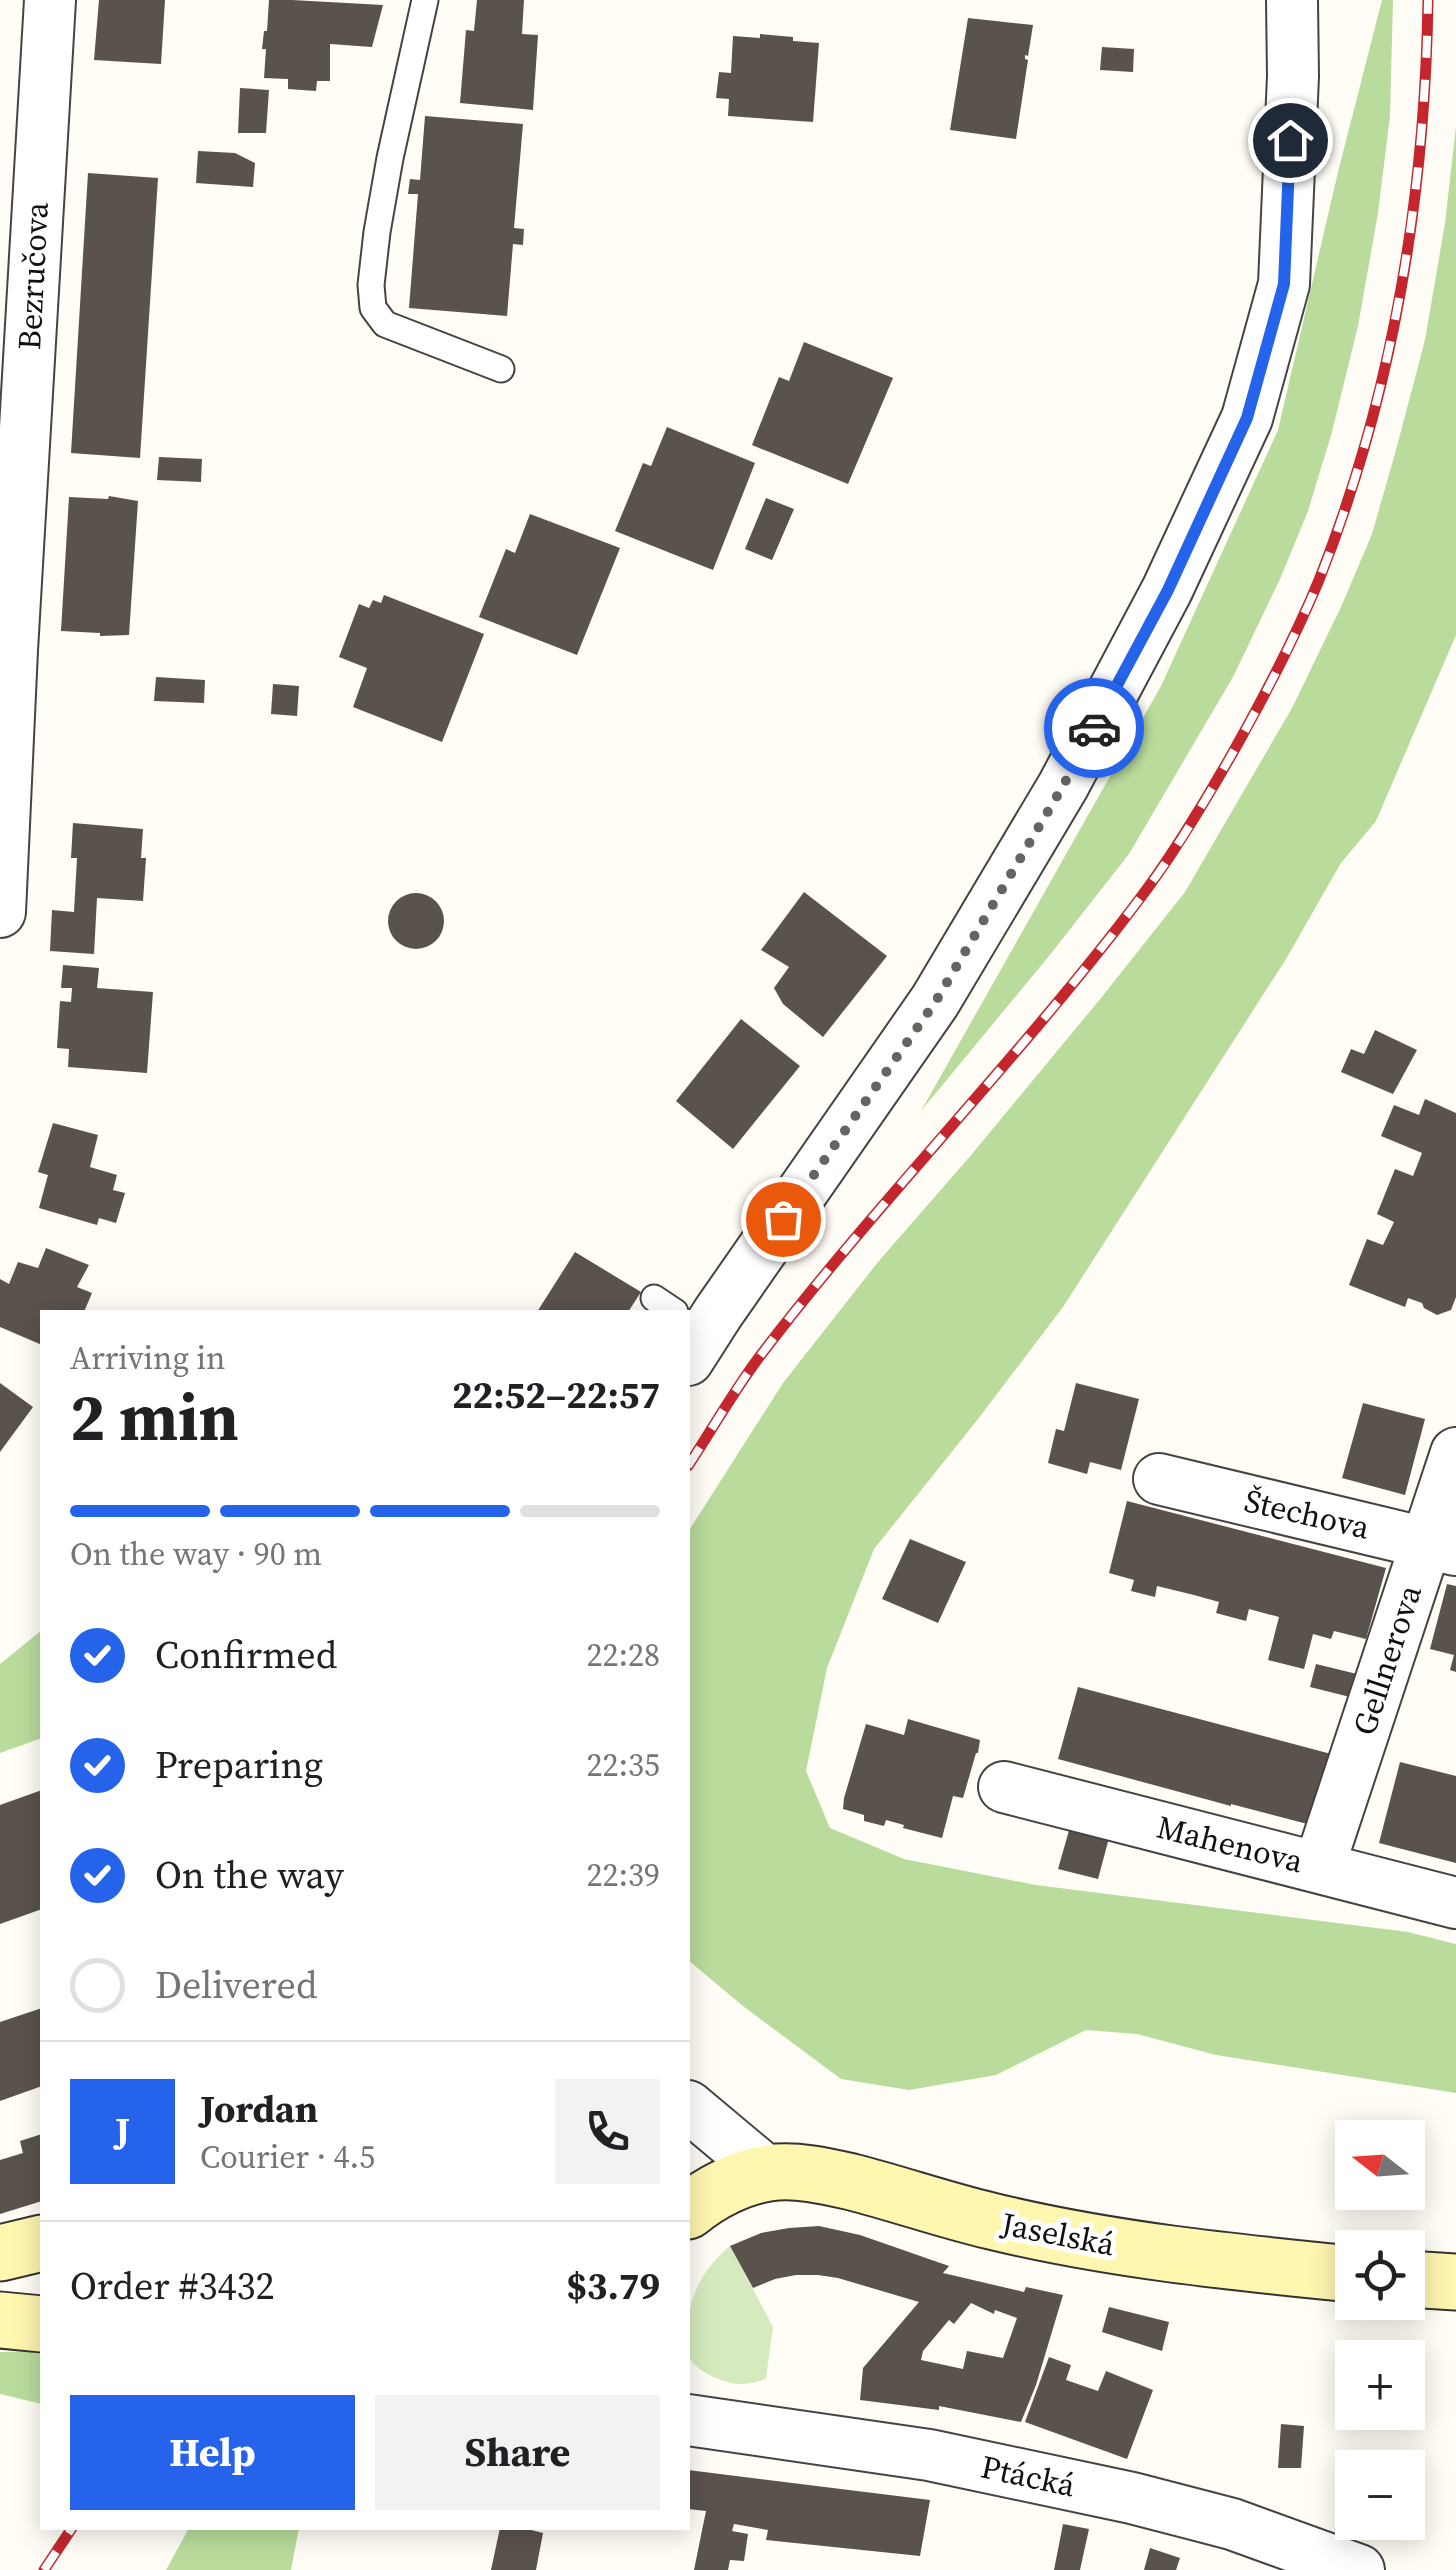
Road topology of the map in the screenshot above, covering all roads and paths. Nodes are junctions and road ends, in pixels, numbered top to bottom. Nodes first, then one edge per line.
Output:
1 (50, 0) edge
2 (425, 0) edge
3 (1292, 0) edge
4 (1306, 0) edge
5 (1293, 51) junction
6 (501, 369) dead end
7 (6, 650) edge
8 (0, 912) edge
9 (690, 1315) edge
10 (1456, 1453) edge
11 (1158, 1479) dead end
12 (1441, 1546) edge
13 (1004, 1786) dead end
14 (1320, 1867) junction
15 (1456, 1902) edge
16 (690, 2108) edge
17 (768, 2173) junction
18 (690, 2210) edge
19 (40, 2243) edge
20 (0, 2252) edge
21 (1335, 2272) edge
22 (1425, 2281) edge
23 (1456, 2282) edge
24 (0, 2320) edge
25 (40, 2324) edge
26 (690, 2420) edge
27 (1360, 2570) edge

1 - 7 street, Bezručova
2 - 6 lane
3 - 5 street
4 - 5 street
5 - 9 street
7 - 8 street, Bezručova
10 - 12 street, Gellnerova
11 - 12 street, Štechova
12 - 14 street, Gellnerova
13 - 14 street, Mahenova
14 - 15 street, Mahenova
16 - 17 street
17 - 18 street, Jaselská
17 - 21 street, Jaselská
19 - 20 street
22 - 23 street
24 - 25 street
26 - 27 street, Ptácká

